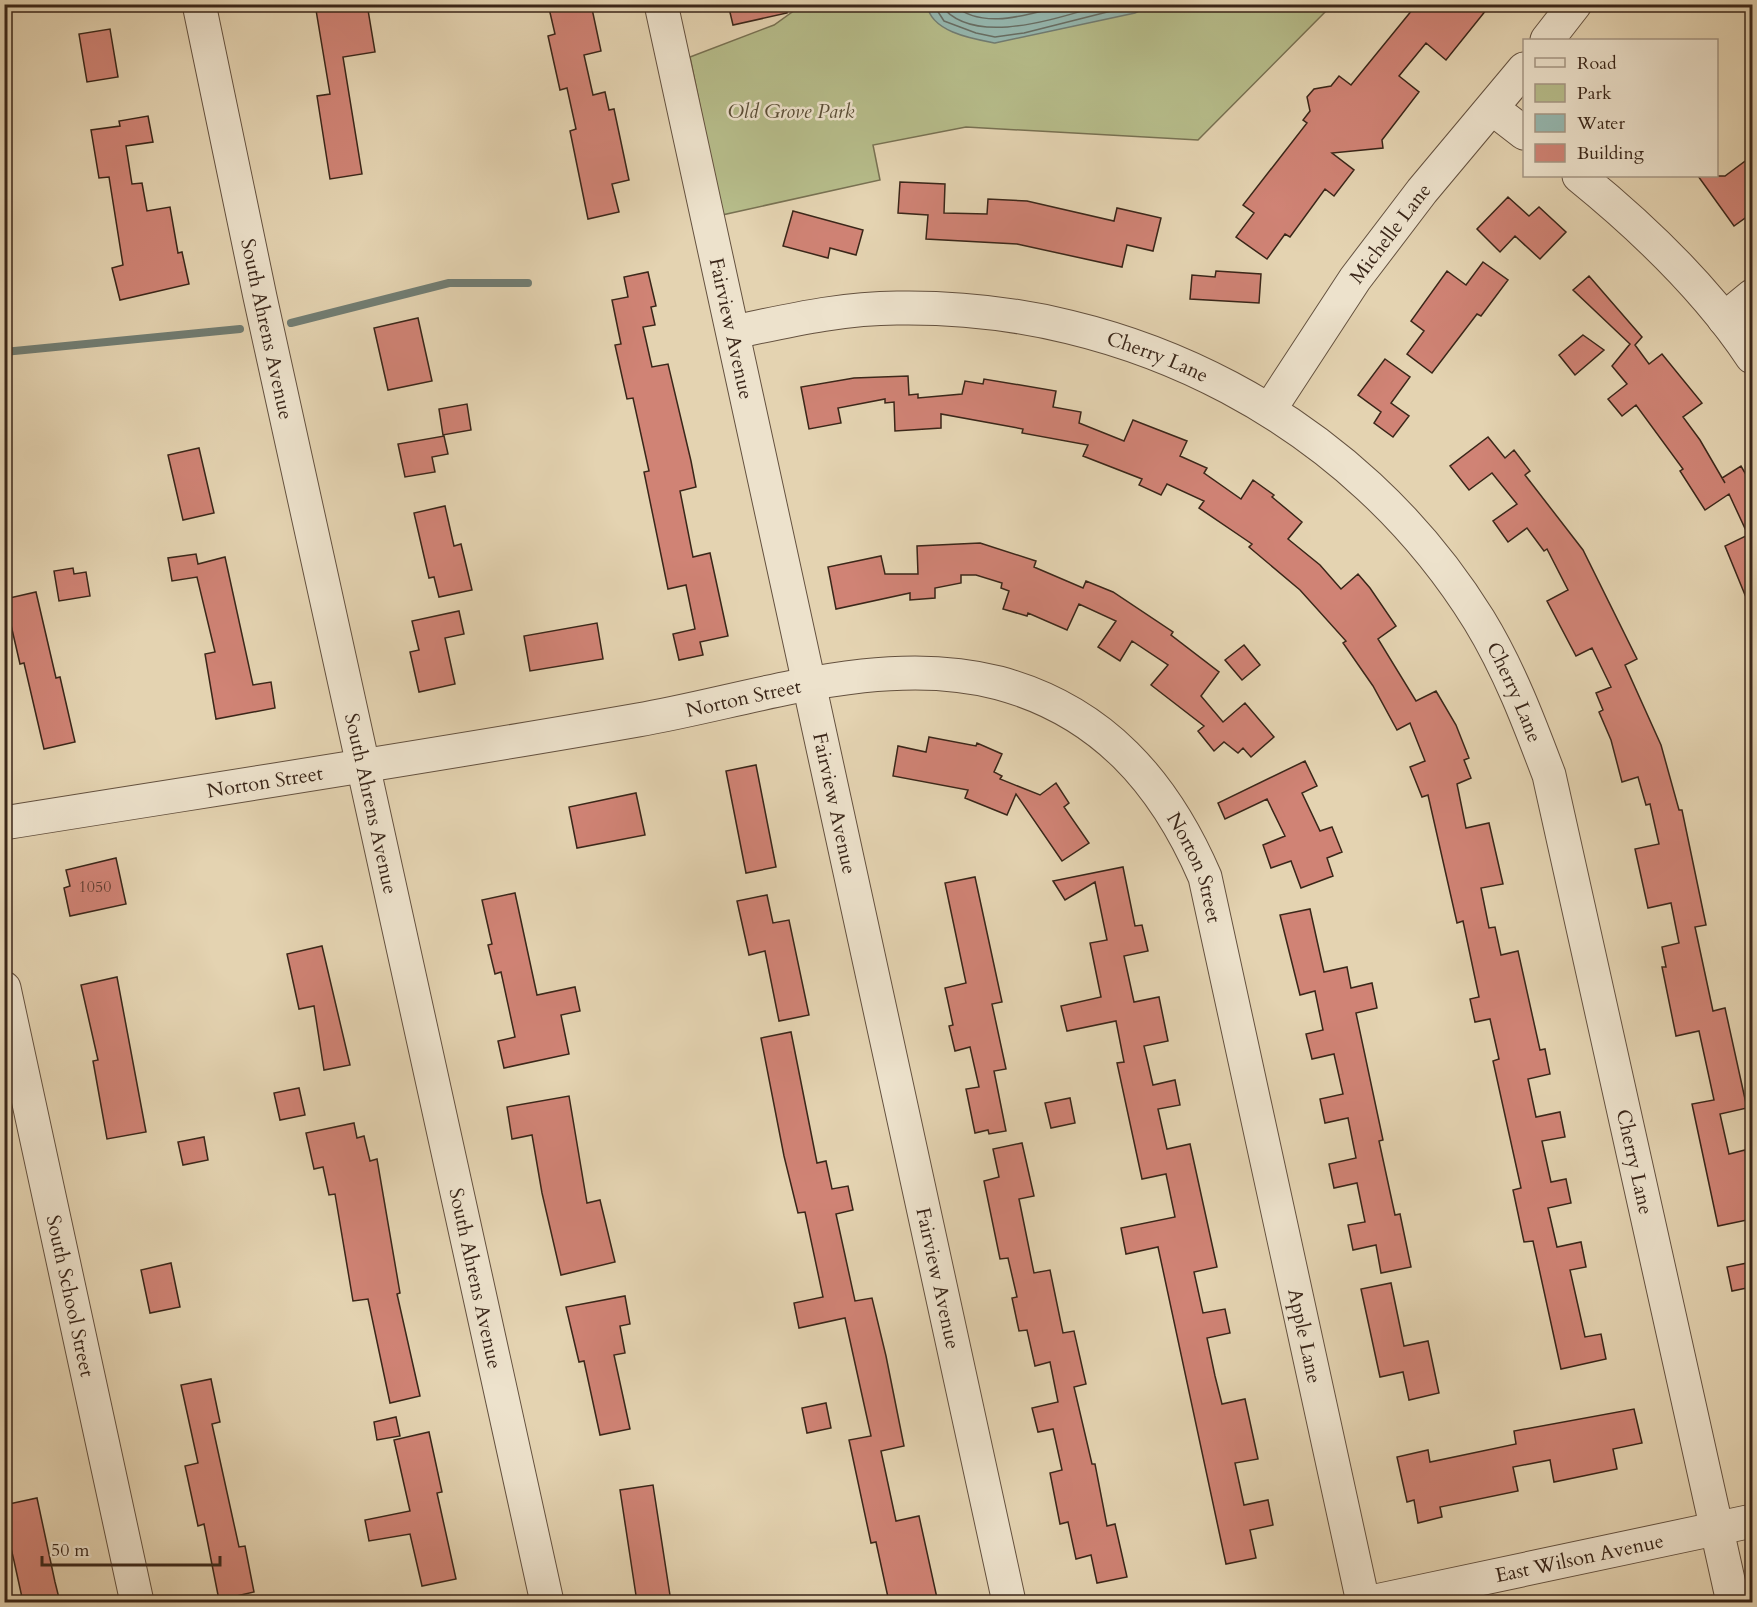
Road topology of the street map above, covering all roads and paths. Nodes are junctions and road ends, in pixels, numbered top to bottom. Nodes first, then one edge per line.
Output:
1 (199, 4) edge
2 (661, 4) edge
3 (1575, 4) edge
4 (1548, 39) edge
5 (1523, 70) edge
6 (1493, 109) junction
7 (1523, 132) edge
8 (1580, 177) edge
9 (1752, 296) edge
10 (1724, 319) junction
11 (734, 332) junction
12 (1752, 357) edge
13 (1270, 409) junction
14 (810, 686) junction
15 (363, 766) junction
16 (4, 823) edge
17 (4, 988) edge
18 (1248, 1070) joint
19 (1752, 1521) edge
20 (1717, 1528) junction
21 (137, 1602) edge
22 (547, 1602) edge
23 (1009, 1602) edge
24 (1363, 1602) edge
25 (1371, 1602) edge
26 (1733, 1602) edge

1 - 15 street, South Ahrens Avenue
2 - 11 street, Fairview Avenue
3 - 4 street
5 - 6 street, Michelle Lane
6 - 7 street
6 - 13 street, Michelle Lane
8 - 10 street
9 - 10 street
10 - 12 street
11 - 13 street, Cherry Lane
11 - 14 street, Fairview Avenue
13 - 20 street, Cherry Lane
14 - 15 street, Norton Street
14 - 18 street, Norton Street
14 - 23 street, Fairview Avenue
15 - 16 street, Norton Street
15 - 22 street, South Ahrens Avenue
17 - 21 street, South School Street
18 - 24 street, Apple Lane
19 - 20 street, East Wilson Avenue
20 - 25 street, East Wilson Avenue
20 - 26 street, Cherry Lane

